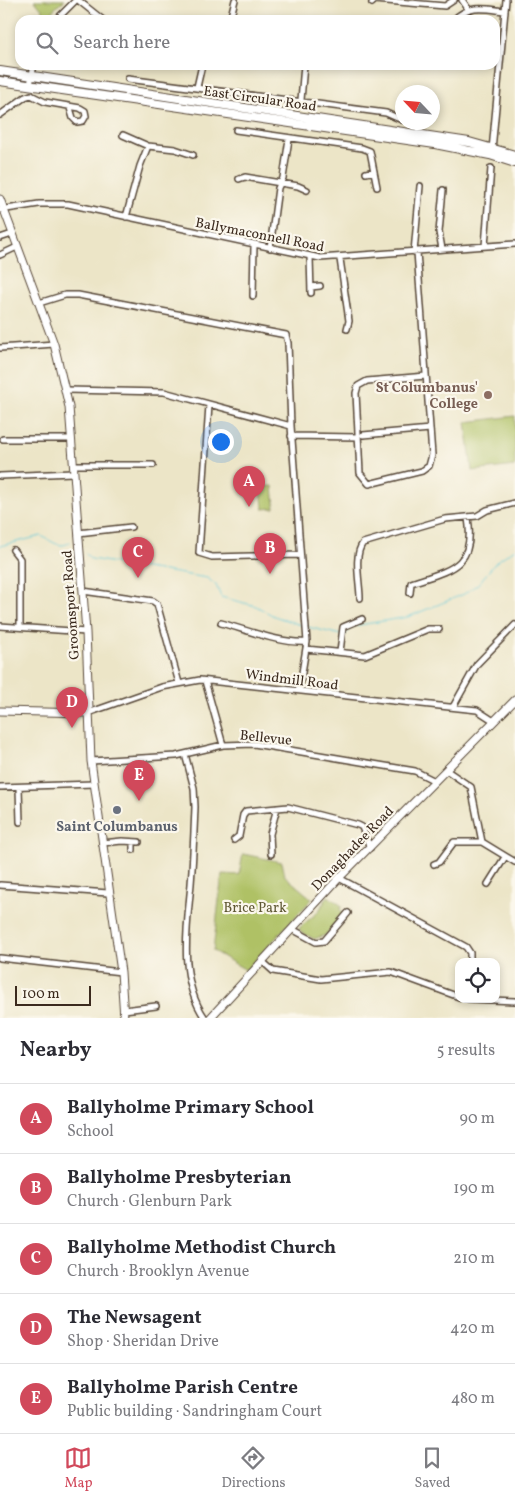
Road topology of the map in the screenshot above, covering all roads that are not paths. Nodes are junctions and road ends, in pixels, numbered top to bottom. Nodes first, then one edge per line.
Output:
1 (77, 0) edge
2 (235, 0) edge
3 (454, 0) edge
4 (462, 0) edge
5 (506, 0) edge
6 (372, 3) dead end
7 (469, 10) junction
8 (506, 11) junction
9 (61, 15) edge
10 (96, 15) edge
11 (231, 15) edge
12 (462, 15) edge
13 (500, 67) edge
14 (32, 70) edge
15 (201, 70) edge
16 (304, 70) edge
17 (500, 70) edge
18 (0, 71) edge
19 (31, 75) junction
20 (128, 79) dead end
21 (0, 81) edge
22 (30, 85) junction
23 (197, 87) junction
24 (301, 100) junction
25 (70, 108) dead end
26 (0, 115) edge
27 (395, 117) edge
28 (236, 130) dead end
29 (123, 135) dead end
30 (289, 138) junction
31 (148, 146) junction
32 (491, 151) junction
33 (193, 155) dead end
34 (515, 155) edge
35 (515, 163) edge
36 (491, 168) dead end
37 (374, 171) junction
38 (366, 173) dead end
39 (239, 178) dead end
40 (280, 183) junction
41 (420, 186) dead end
42 (377, 187) dead end
43 (307, 190) dead end
44 (442, 190) dead end
45 (0, 199) edge
46 (2, 210) edge
47 (126, 216) junction
48 (12, 234) junction
49 (0, 238) edge
50 (515, 244) edge
51 (254, 245) junction
52 (485, 246) junction
53 (17, 247) junction
54 (270, 248) junction
55 (442, 249) junction
56 (415, 252) junction
57 (0, 255) edge
58 (310, 257) junction
59 (340, 259) junction
60 (320, 286) dead end
61 (253, 296) dead end
62 (39, 303) junction
63 (347, 329) dead end
64 (54, 344) junction
65 (0, 348) edge
66 (426, 376) junction
67 (66, 390) junction
68 (209, 405) junction
69 (291, 426) junction
70 (430, 429) junction
71 (292, 436) junction
72 (360, 436) junction
73 (71, 438) junction
74 (3, 439) dead end
75 (153, 465) dead end
76 (73, 469) junction
77 (0, 476) edge
78 (515, 503) edge
79 (468, 518) junction
80 (131, 528) dead end
81 (78, 533) junction
82 (13, 550) dead end
83 (300, 555) junction
84 (83, 590) junction
85 (410, 593) dead end
86 (360, 598) dead end
87 (362, 619) dead end
88 (221, 623) dead end
89 (515, 625) edge
90 (0, 626) edge
91 (20, 627) junction
92 (439, 629) dead end
93 (86, 632) junction
94 (306, 642) junction
95 (306, 648) junction
96 (340, 652) junction
97 (205, 681) junction
98 (179, 683) junction
99 (300, 691) junction
100 (515, 700) edge
101 (452, 707) junction
102 (512, 708) edge
103 (0, 711) edge
104 (88, 713) junction
105 (494, 721) junction
106 (223, 745) junction
107 (185, 754) junction
108 (92, 761) junction
109 (446, 770) junction
110 (435, 781) junction
111 (94, 784) junction
112 (0, 787) edge
113 (20, 788) junction
114 (277, 808) junction
115 (20, 822) dead end
116 (234, 840) dead end
117 (482, 842) junction
118 (102, 843) junction
119 (370, 848) junction
120 (133, 850) dead end
121 (271, 854) dead end
122 (505, 857) junction
123 (515, 862) edge
124 (434, 864) dead end
125 (339, 878) junction
126 (488, 884) dead end
127 (0, 885) edge
128 (108, 892) junction
129 (348, 913) dead end
130 (292, 929) junction
131 (0, 958) edge
132 (470, 958) edge
133 (262, 961) junction
134 (121, 972) junction
135 (455, 996) edge
136 (500, 1000) edge
137 (515, 1001) edge
138 (156, 1006) dead end
139 (124, 1010) junction
140 (124, 1018) edge
141 (205, 1018) edge
142 (210, 1018) edge

1 - 9 street
1 - 10 street
2 - 11 street
3 - 6 street
4 - 7 street
5 - 8 street
7 - 8 street
7 - 12 street
8 - 13 street
14 - 19 street
15 - 23 street
16 - 24 street
17 - 32 street
18 - 19 highway, East Circular Road
19 - 22 street
19 - 32 highway, East Circular Road
20 - 23 street
21 - 22 highway, East Circular Road
22 - 32 highway, East Circular Road
23 - 24 street
24 - 27 street
25 - 26 street
28 - 30 street
29 - 31 street
30 - 37 street
30 - 40 street
31 - 33 street
31 - 47 street
32 - 34 highway, East Circular Road
32 - 35 highway, East Circular Road
36 - 52 street
37 - 38 street
37 - 42 street
39 - 40 street
40 - 43 street
40 - 54 street
41 - 56 street
44 - 55 street
45 - 46 main road, Groomsport Road
46 - 47 street, Ballymaconnell Road
46 - 48 main road, Groomsport Road
47 - 51 street, Ballymaconnell Road
48 - 49 street
48 - 53 main road, Groomsport Road
50 - 52 street, Ballymaconnell Road
51 - 54 street, Ballymaconnell Road
51 - 61 street
52 - 55 street, Ballymaconnell Road
53 - 57 street
53 - 62 main road, Groomsport Road
54 - 58 street, Ballymaconnell Road
55 - 56 street, Ballymaconnell Road
56 - 59 street, Ballymaconnell Road
56 - 66 street
58 - 59 street, Ballymaconnell Road
58 - 60 street
59 - 63 street
62 - 64 main road, Groomsport Road
62 - 69 street
64 - 65 street
64 - 67 main road, Groomsport Road
66 - 70 street
66 - 72 street
67 - 68 street
67 - 73 main road, Groomsport Road
68 - 69 street
68 - 83 street
69 - 71 street
70 - 72 street
70 - 72 street
71 - 72 street
71 - 83 street
73 - 74 street
73 - 76 main road, Groomsport Road
75 - 76 street
76 - 77 street
76 - 81 main road, Groomsport Road
78 - 79 street
79 - 85 street
79 - 86 street
80 - 81 street
81 - 84 main road, Groomsport Road
82 - 91 street
83 - 94 street
84 - 93 main road, Groomsport Road
84 - 98 street
87 - 96 street
88 - 94 street
89 - 101 street
90 - 91 street
91 - 93 street
92 - 96 street
93 - 104 main road, Groomsport Road
94 - 95 street
95 - 96 street
95 - 99 street
97 - 98 street, Windmill Road
97 - 99 street, Windmill Road
97 - 106 street
98 - 104 street, Windmill Road
99 - 101 street, Windmill Road
100 - 102 main road, Donaghadee Road
101 - 105 street, Windmill Road
102 - 105 main road, Donaghadee Road
103 - 104 main road
104 - 108 main road, Groomsport Road
105 - 109 main road, Donaghadee Road
106 - 107 street, Bellevue
106 - 110 street, Bellevue
107 - 108 street, Bellevue
107 - 141 street
108 - 111 main road, Groomsport Road
109 - 110 main road, Donaghadee Road
109 - 117 street
110 - 119 main road, Donaghadee Road
111 - 113 street
111 - 118 main road, Groomsport Road
112 - 113 street
113 - 115 street
114 - 116 street
114 - 119 street
114 - 121 street
117 - 122 street
117 - 124 street
118 - 120 street
118 - 128 main road, Groomsport Road
119 - 125 main road, Donaghadee Road
122 - 123 street
122 - 126 street
125 - 130 main road, Donaghadee Road
125 - 132 street
127 - 128 street
128 - 134 main road, Groomsport Road
129 - 130 street
130 - 133 main road, Donaghadee Road
131 - 134 street
133 - 135 street
133 - 142 main road, Donaghadee Road
134 - 139 main road, Groomsport Road
136 - 137 street
138 - 139 street
139 - 140 main road, Groomsport Road

